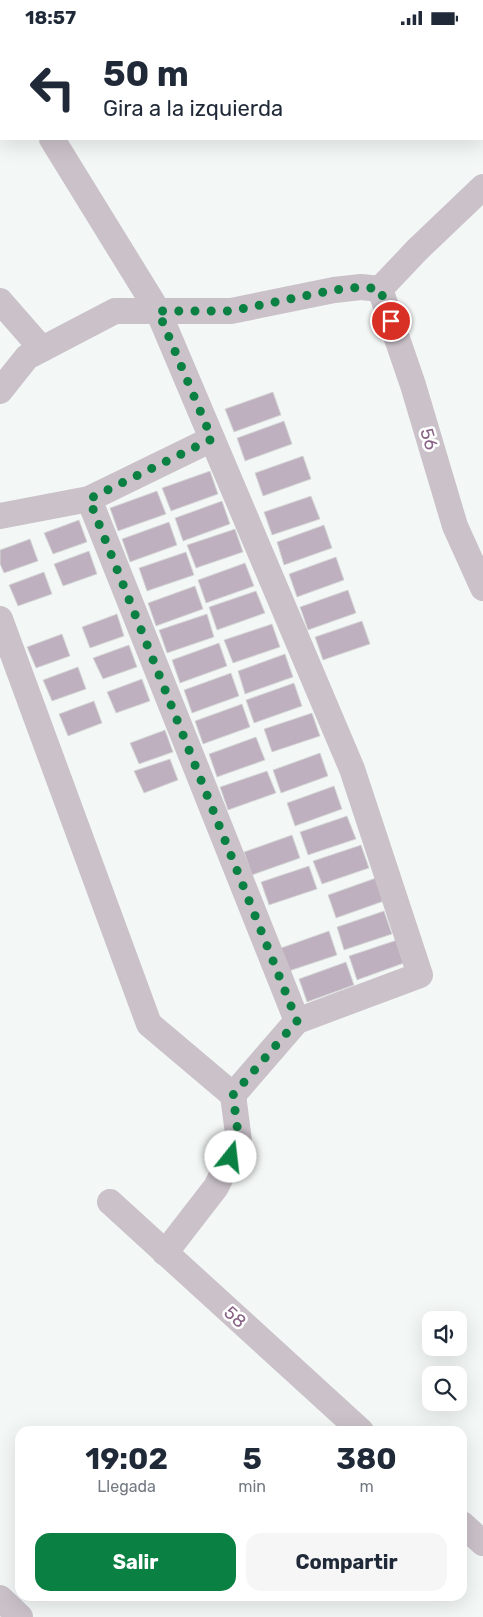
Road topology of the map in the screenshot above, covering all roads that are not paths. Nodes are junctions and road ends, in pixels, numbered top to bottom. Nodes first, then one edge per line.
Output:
1 (53, 140) edge
2 (483, 187) edge
3 (380, 289) junction
4 (0, 301) edge
5 (158, 311) junction
6 (42, 349) junction
7 (0, 391) edge
8 (212, 439) junction
9 (89, 499) junction
10 (0, 517) edge
11 (483, 588) edge
12 (0, 619) edge
13 (297, 1021) junction
14 (233, 1095) junction
15 (110, 1202) dead end
16 (165, 1253) junction
17 (355, 1426) edge
18 (467, 1529) edge
19 (483, 1543) edge

1 - 5 street
2 - 3 street
3 - 5 street
3 - 11 street, 56
4 - 6 street
5 - 6 street
5 - 8 street
6 - 7 street
8 - 9 street
8 - 13 street
9 - 10 street
9 - 13 street
12 - 14 street
13 - 14 street
14 - 16 street
15 - 16 street, 58
16 - 17 street, 58
18 - 19 street

